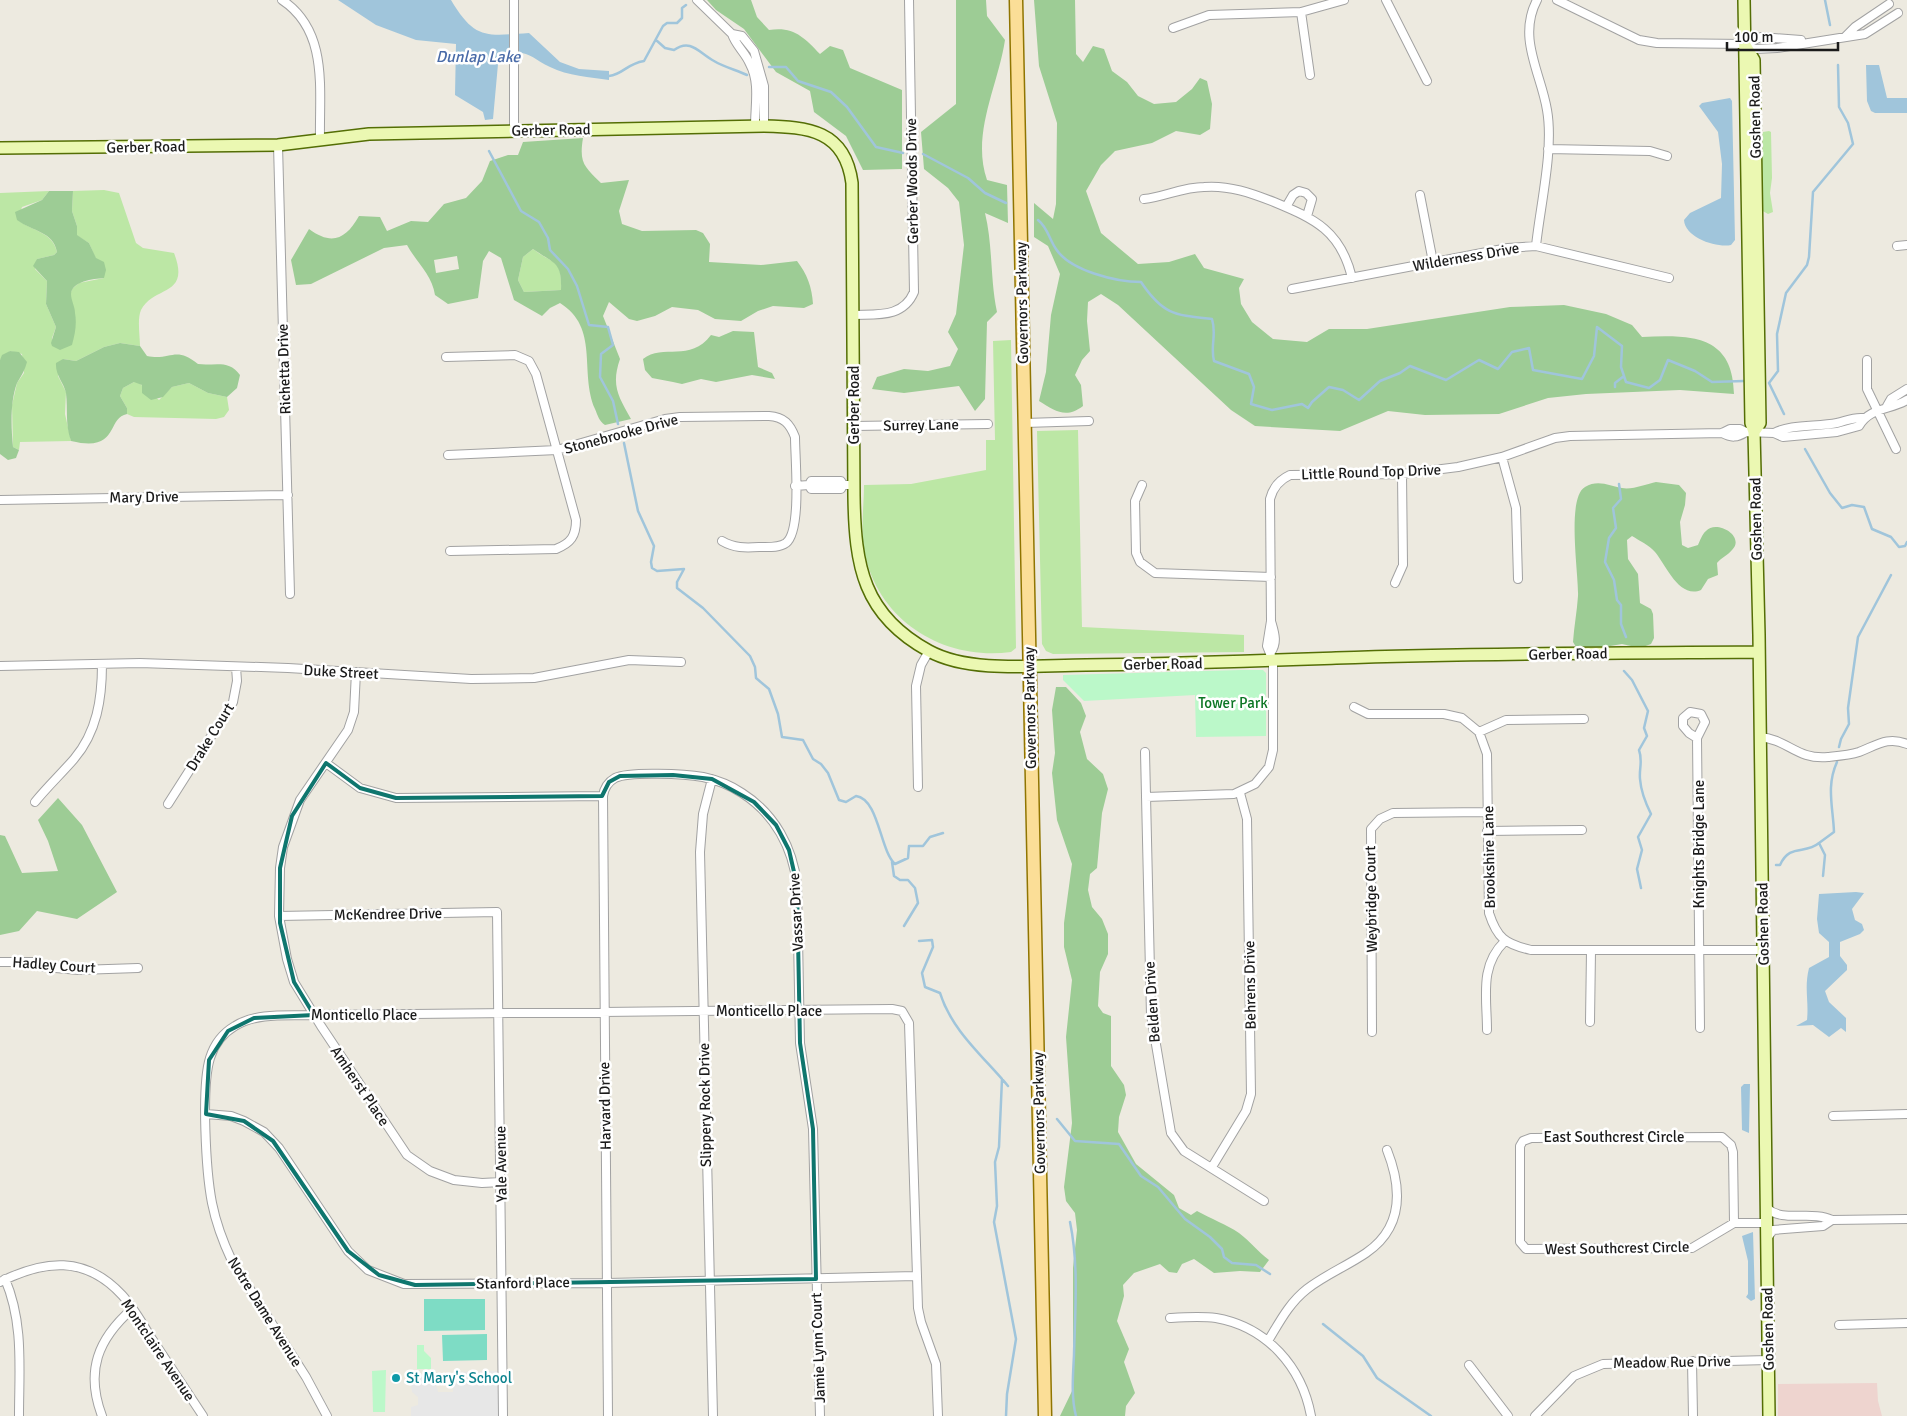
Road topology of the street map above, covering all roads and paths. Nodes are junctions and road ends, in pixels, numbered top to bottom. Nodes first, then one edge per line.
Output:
1 (282, 0) edge
2 (514, 0) edge
3 (696, 0) edge
4 (909, 0) edge
5 (1016, 0) edge
6 (1344, 0) edge
7 (1386, 0) edge
8 (1537, 0) edge
9 (1557, 0) edge
10 (1744, 0) edge
11 (1889, 2) edge
12 (1301, 12) junction
13 (1907, 12) edge
14 (1898, 13) junction
15 (1173, 28) dead end
16 (1845, 37) junction
17 (1806, 41) junction
18 (1744, 44) junction
19 (1310, 75) dead end
20 (1427, 81) dead end
21 (760, 126) junction
22 (514, 131) junction
23 (320, 139) junction
24 (278, 145) junction
25 (0, 148) edge
26 (1548, 149) junction
27 (1667, 156) dead end
28 (1420, 195) dead end
29 (1144, 199) dead end
30 (1286, 207) junction
31 (1307, 216) junction
32 (1907, 245) edge
33 (1536, 246) junction
34 (1897, 246) dead end
35 (1433, 262) junction
36 (1352, 278) junction
37 (1669, 278) dead end
38 (1292, 289) dead end
39 (854, 315) junction
40 (446, 357) dead end
41 (1866, 360) dead end
42 (1907, 389) edge
43 (1907, 400) edge
44 (1887, 406) junction
45 (1877, 410) junction
46 (1090, 422) dead end
47 (988, 424) dead end
48 (1025, 424) junction
49 (854, 426) junction
50 (1750, 432) junction
51 (1896, 449) dead end
52 (557, 450) junction
53 (448, 455) dead end
54 (1502, 457) junction
55 (1402, 474) junction
56 (848, 485) junction
57 (1142, 485) dead end
58 (795, 486) junction
59 (288, 495) junction
60 (0, 500) edge
61 (722, 541) dead end
62 (450, 550) dead end
63 (1271, 578) junction
64 (1518, 579) dead end
65 (1395, 584) dead end
66 (290, 594) dead end
67 (929, 651) junction
68 (1759, 652) junction
69 (1272, 657) junction
70 (681, 662) dead end
71 (102, 664) junction
72 (1029, 665) junction
73 (0, 666) edge
74 (236, 667) junction
75 (356, 672) junction
76 (1354, 707) dead end
77 (1584, 719) dead end
78 (1480, 732) junction
79 (1696, 736) dead end
80 (1759, 737) junction
81 (1907, 744) edge
82 (1144, 752) dead end
83 (326, 763) junction
84 (712, 779) junction
85 (918, 787) dead end
86 (1240, 793) junction
87 (603, 796) junction
88 (1146, 796) junction
89 (35, 802) dead end
90 (168, 804) dead end
91 (1487, 812) junction
92 (1582, 830) dead end
93 (1488, 831) junction
94 (497, 912) joint
95 (279, 916) junction
96 (1505, 942) junction
97 (1764, 950) junction
98 (1591, 951) junction
99 (1698, 951) junction
100 (0, 962) edge
101 (138, 968) dead end
102 (798, 1011) junction
103 (604, 1012) junction
104 (702, 1012) junction
105 (499, 1013) junction
106 (314, 1015) junction
107 (1590, 1022) dead end
108 (1700, 1028) dead end
109 (1487, 1030) dead end
110 (228, 1031) joint
111 (1372, 1032) dead end
112 (206, 1114) junction
113 (1907, 1114) edge
114 (1833, 1116) dead end
115 (1387, 1150) dead end
116 (1212, 1167) junction
117 (501, 1182) junction
118 (1264, 1201) dead end
119 (1767, 1208) junction
120 (1907, 1219) edge
121 (1832, 1220) junction
122 (1734, 1223) junction
123 (1767, 1223) junction
124 (1768, 1240) junction
125 (1521, 1245) joint
126 (916, 1276) junction
127 (816, 1279) junction
128 (3, 1281) edge
129 (709, 1281) junction
130 (502, 1283) junction
131 (607, 1283) junction
132 (132, 1309) junction
133 (1170, 1318) dead end
134 (1907, 1323) edge
135 (1839, 1325) dead end
136 (1268, 1341) junction
137 (1769, 1360) junction
138 (1692, 1361) junction
139 (1469, 1365) dead end
140 (20, 1416) edge
141 (102, 1416) edge
142 (203, 1416) edge
143 (327, 1416) edge
144 (504, 1416) edge
145 (608, 1416) edge
146 (713, 1416) edge
147 (820, 1416) edge
148 (938, 1416) edge
149 (1045, 1416) edge
150 (1311, 1416) edge
151 (1508, 1416) edge
152 (1535, 1416) edge
153 (1692, 1416) edge
154 (1769, 1416) edge

1 - 23 street
2 - 22 street
3 - 21 street
4 - 39 street, Gerber Woods Drive
5 - 48 main road, Governors Parkway
6 - 12 street
7 - 20 street
8 - 26 street
9 - 18 street
10 - 18 street, Goshen Road
11 - 14 street
11 - 16 street
12 - 15 street
12 - 19 street
13 - 14 street
14 - 16 street
16 - 17 street
17 - 18 street
17 - 18 street
18 - 50 street, Goshen Road
21 - 22 street, Gerber Road
21 - 39 street, Gerber Road
22 - 23 street, Gerber Road
23 - 24 street, Gerber Road
24 - 25 street, Gerber Road
24 - 59 street, Richetta Drive
26 - 27 street
26 - 33 street
28 - 35 street
29 - 30 street
30 - 31 street
30 - 31 street
31 - 36 street
32 - 34 street
33 - 35 street, Wilderness Drive
33 - 37 street, Wilderness Drive
35 - 36 street, Wilderness Drive
36 - 38 street, Wilderness Drive
39 - 49 street, Gerber Road
40 - 52 street
41 - 45 street
42 - 44 street
43 - 44 street
44 - 45 street
45 - 50 street
45 - 51 street
46 - 48 street
47 - 49 street, Surrey Lane
48 - 72 main road, Governors Parkway
49 - 56 street, Gerber Road
50 - 54 street, Little Round Top Drive
50 - 68 street, Goshen Road
52 - 53 street, Stonebrooke Drive
52 - 58 street, Stonebrooke Drive
52 - 62 street
54 - 55 street, Little Round Top Drive
54 - 64 street
55 - 63 street, Little Round Top Drive
55 - 65 street
56 - 58 street
56 - 67 street, Gerber Road
57 - 63 street
58 - 61 street, Stonebrooke Drive
59 - 60 street, Mary Drive
59 - 66 street, Richetta Drive
63 - 69 street, Little Round Top Drive
67 - 72 street, Gerber Road
67 - 85 street
68 - 69 street, Gerber Road
68 - 80 street, Goshen Road
69 - 72 street, Gerber Road
69 - 86 street, Little Round Top Drive
70 - 75 street, Duke Street
71 - 73 street, Duke Street
71 - 74 street, Duke Street
71 - 89 street
72 - 149 main road, Governors Parkway
74 - 75 street, Duke Street
74 - 90 street, Drake Court
75 - 83 street, Amherst Place
76 - 78 street
77 - 78 street
78 - 91 street, Brookshire Lane
79 - 99 street, Knights Bridge Lane
80 - 81 street
80 - 97 street, Goshen Road
82 - 88 street, Belden Drive
83 - 87 street
83 - 95 street, Amherst Place
84 - 87 street, Vassar Drive
84 - 102 street, Vassar Drive
84 - 104 street, Slippery Rock Drive
86 - 88 street
86 - 116 street, Behrens Drive
87 - 103 street, Harvard Drive
88 - 116 street, Belden Drive
91 - 93 street, Brookshire Lane
91 - 111 street, Weybridge Court
92 - 93 street
93 - 96 street, Brookshire Lane
94 - 95 street, McKendree Drive
94 - 105 street, Yale Avenue
95 - 106 street, Amherst Place
96 - 98 street
96 - 109 street
97 - 99 street
97 - 119 street, Goshen Road
98 - 99 street
98 - 107 street
99 - 108 street, Knights Bridge Lane
100 - 101 street, Hadley Court
102 - 104 street, Monticello Place
102 - 126 street, Monticello Place
102 - 127 street, Vassar Drive
103 - 104 street, Monticello Place
103 - 105 street, Monticello Place
103 - 131 street, Harvard Drive
104 - 129 street, Slippery Rock Drive
105 - 106 street, Monticello Place
105 - 117 street, Yale Avenue
106 - 110 street, Monticello Place
106 - 117 street, Amherst Place
110 - 112 street, Notre Dame Avenue
112 - 130 street, Stanford Place
112 - 143 street, Notre Dame Avenue
113 - 114 street
115 - 136 street
116 - 118 street, Belden Drive
117 - 130 street, Yale Avenue
119 - 121 street
119 - 123 street, Goshen Road
120 - 121 street
121 - 124 street
122 - 123 street
122 - 125 street, West Southcrest Circle
122 - 125 street, East Southcrest Circle
123 - 124 street, Goshen Road
124 - 137 street, Goshen Road
126 - 127 street, Stanford Place
126 - 148 street, Monticello Place
127 - 129 street, Stanford Place
127 - 147 street, Jamie Lynn Court
128 - 132 street, Montclaire Avenue
128 - 140 street
129 - 131 street, Stanford Place
129 - 146 street
130 - 131 street, Stanford Place
130 - 144 street, Yale Avenue
131 - 145 street, Harvard Drive
132 - 141 street
132 - 142 street, Montclaire Avenue
133 - 136 street
134 - 135 street
136 - 150 street
137 - 138 street, Meadow Rue Drive
137 - 154 street, Goshen Road
138 - 152 street, Meadow Rue Drive
138 - 153 street
139 - 151 street

